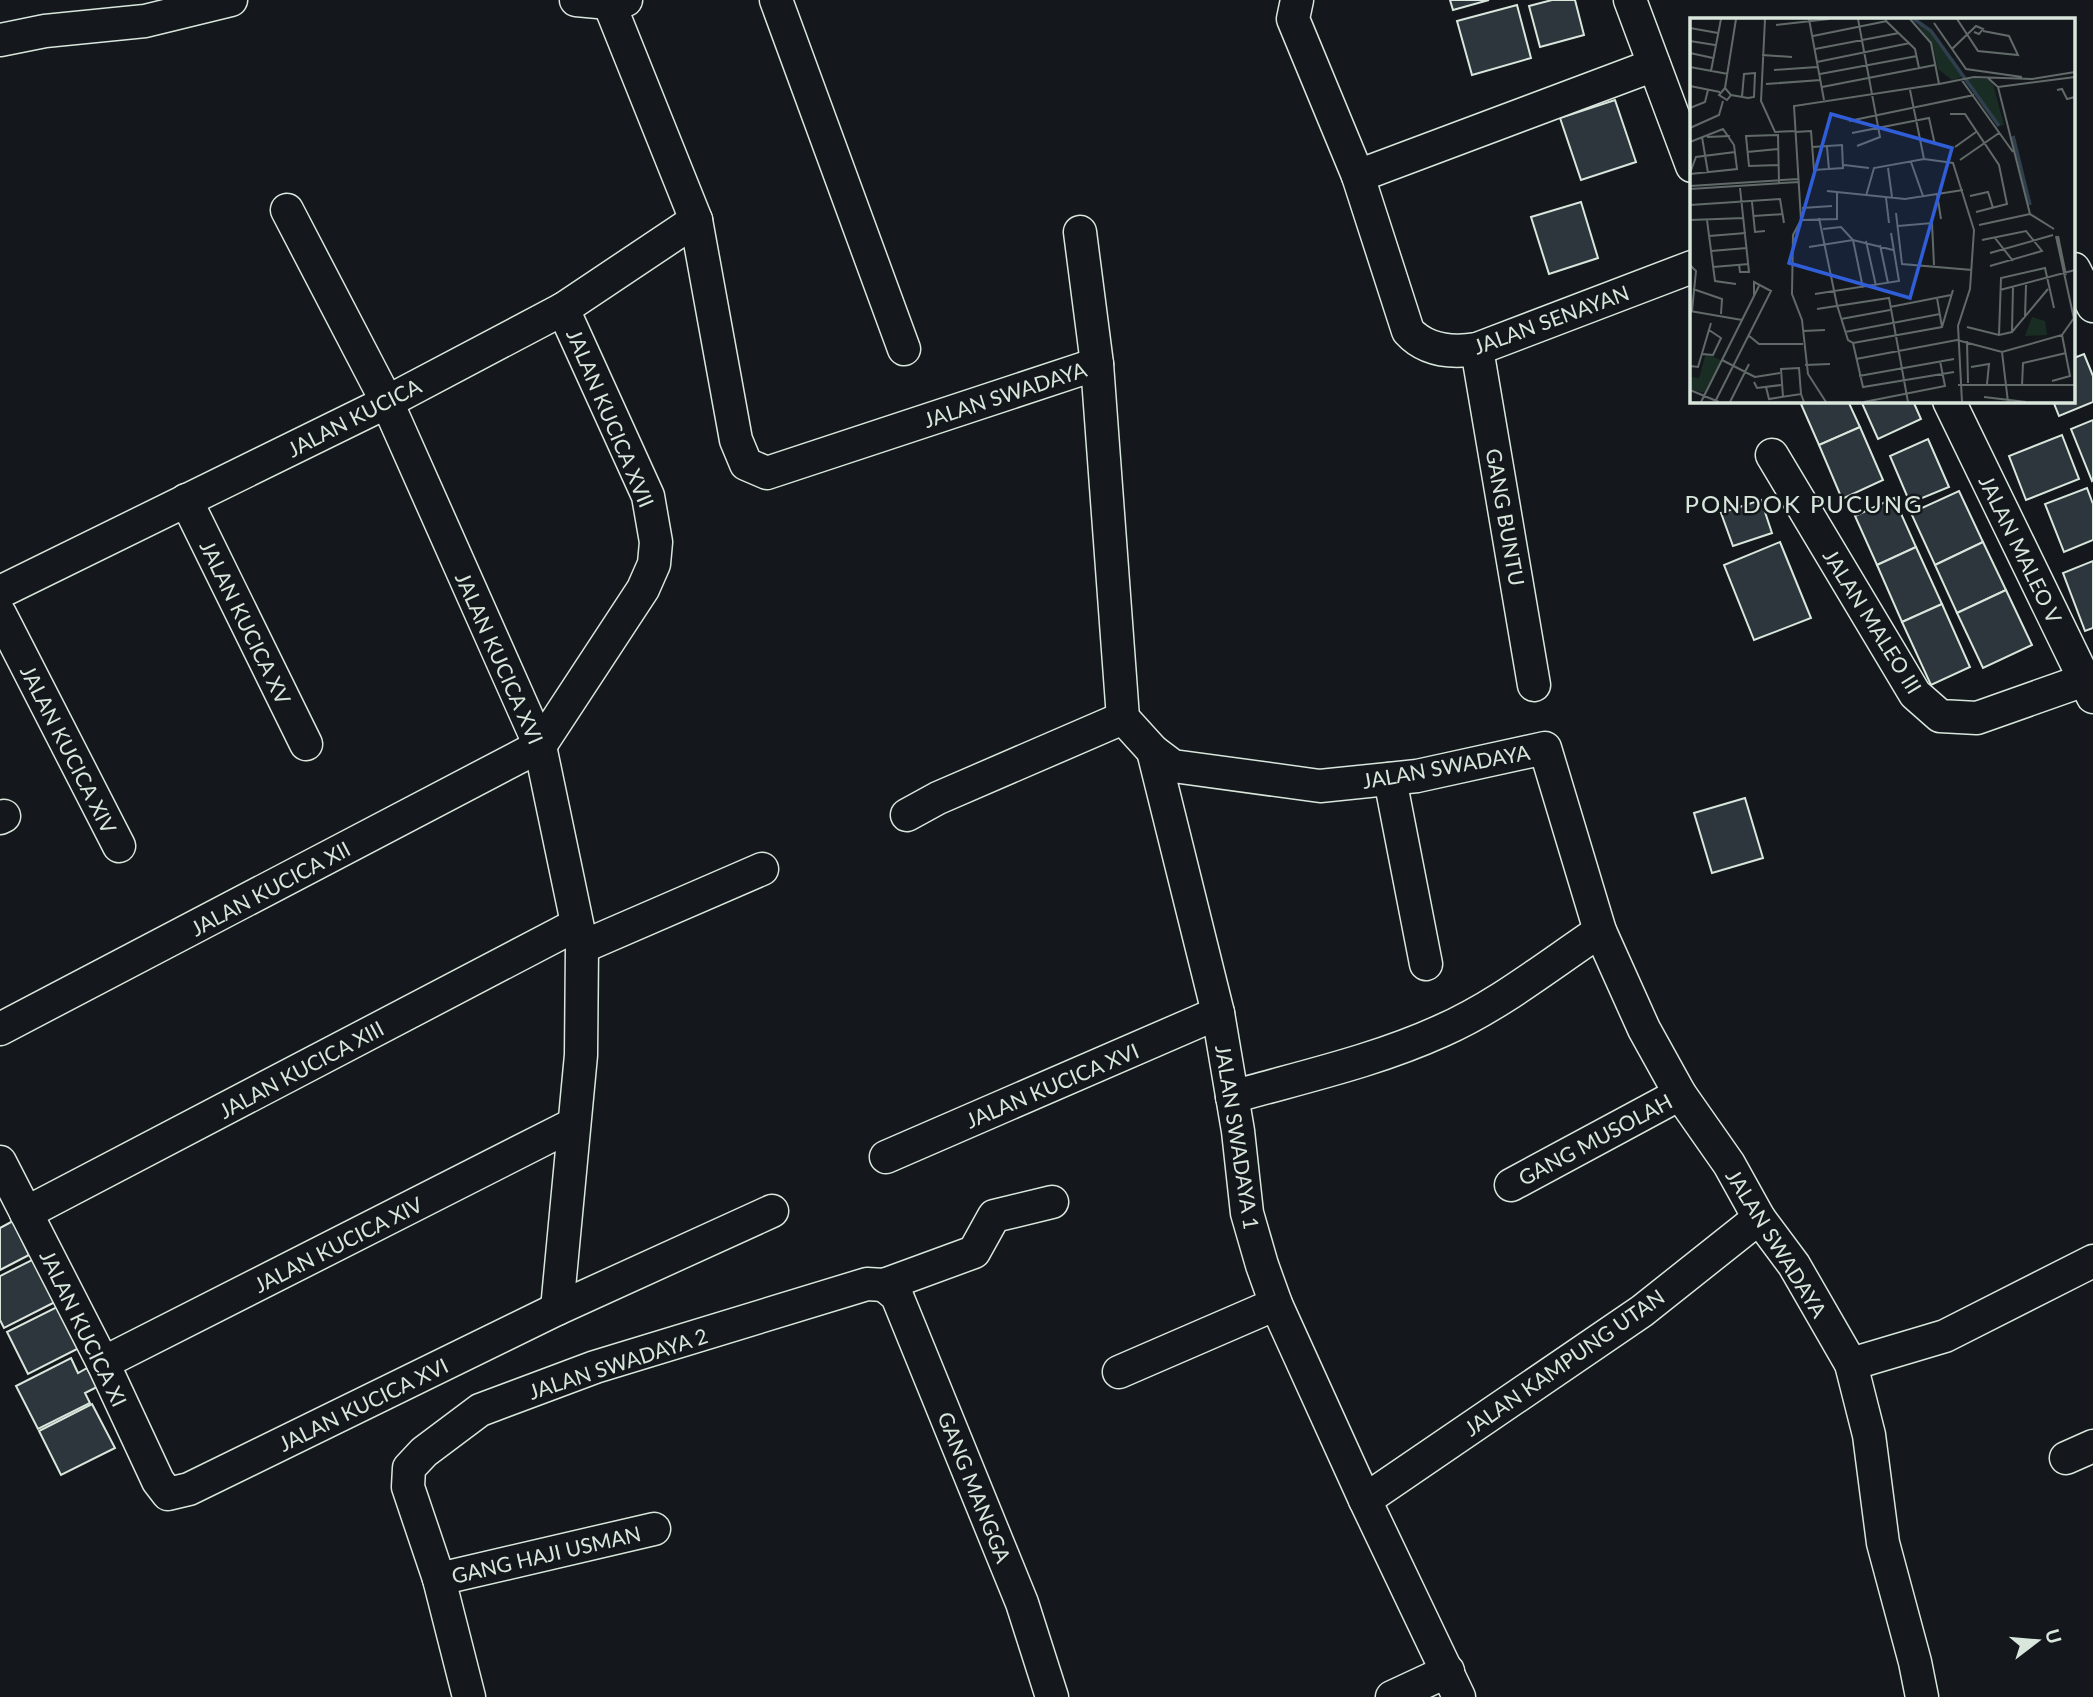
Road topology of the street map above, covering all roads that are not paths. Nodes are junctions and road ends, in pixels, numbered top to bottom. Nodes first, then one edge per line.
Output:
1 (231, 0) edge
2 (576, 0) edge
3 (776, 0) edge
4 (1297, 0) edge
5 (1630, 0) edge
6 (617, 2) edge
7 (0, 40) edge
8 (1654, 65) junction
9 (1690, 161) edge
10 (1358, 176) junction
11 (287, 210) dead end
12 (696, 220) junction
13 (1080, 232) dead end
14 (1690, 268) edge
15 (2076, 273) edge
16 (2093, 306) edge
17 (563, 309) junction
18 (904, 349) dead end
19 (1477, 349) junction
20 (1097, 363) junction
21 (387, 402) junction
22 (1950, 402) edge
23 (1772, 455) dead end
24 (186, 500) junction
25 (0, 592) edge
26 (0, 614) edge
27 (1534, 685) dead end
28 (2090, 685) edge
29 (1123, 718) junction
30 (306, 744) dead end
31 (540, 746) junction
32 (1153, 751) junction
33 (1390, 779) junction
34 (906, 815) dead end
35 (119, 846) dead end
36 (762, 869) dead end
37 (1600, 931) junction
38 (579, 936) junction
39 (1426, 964) dead end
40 (1218, 1013) junction
41 (0, 1029) edge
42 (1680, 1094) junction
43 (1232, 1097) junction
44 (574, 1124) junction
45 (886, 1157) dead end
46 (0, 1162) edge
47 (1511, 1185) dead end
48 (1052, 1202) dead end
49 (772, 1211) dead end
50 (26, 1213) junction
51 (1759, 1217) junction
52 (2093, 1261) edge
53 (884, 1285) junction
54 (1276, 1304) junction
55 (557, 1309) junction
56 (103, 1363) junction
57 (1851, 1364) junction
58 (1119, 1372) dead end
59 (168, 1494) joint
60 (1365, 1500) junction
61 (654, 1529) dead end
62 (439, 1579) junction
63 (1454, 1684) edge
64 (469, 1697) edge
65 (1052, 1697) edge
66 (1392, 1697) edge
67 (1922, 1697) edge

1 - 7 street
2 - 6 street
3 - 18 street
4 - 10 street, JALAN SENAYAN
5 - 8 street
6 - 12 street, JALAN SWADAYA
8 - 9 street
8 - 10 street
10 - 19 street, JALAN SENAYAN
11 - 21 street, JALAN KUCICA XVI
12 - 17 street, JALAN KUCICA
12 - 20 street, JALAN SWADAYA
13 - 20 street
14 - 19 street, JALAN SENAYAN
15 - 16 street
17 - 21 street, JALAN KUCICA
17 - 31 street, JALAN KUCICA XVII
19 - 27 street, GANG BUNTU
20 - 29 street, JALAN SWADAYA
21 - 24 street, JALAN KUCICA
21 - 31 street, JALAN KUCICA XVI
22 - 28 street, JALAN MALEO V
23 - 28 street, JALAN MALEO III
24 - 25 street, JALAN KUCICA
24 - 30 street, JALAN KUCICA XV
26 - 35 street, JALAN KUCICA XIV
29 - 32 street, JALAN SWADAYA
29 - 34 street
31 - 38 street, JALAN KUCICA XVI
31 - 41 street, JALAN KUCICA XII
32 - 33 street, JALAN SWADAYA
32 - 40 street, JALAN SWADAYA 1
33 - 37 street, JALAN SWADAYA
33 - 39 street
36 - 38 street, JALAN KUCICA XIII
37 - 42 street, JALAN SWADAYA
37 - 43 street
38 - 44 street, JALAN KUCICA XVI
38 - 50 street, JALAN KUCICA XIII
40 - 43 street, JALAN SWADAYA 1
40 - 45 street, JALAN KUCICA XVI
42 - 47 street, GANG MUSOLAH
42 - 51 street, JALAN SWADAYA
43 - 54 street, JALAN SWADAYA 1
44 - 55 street, JALAN KUCICA XVI
44 - 56 street, JALAN KUCICA XIV
46 - 50 street, JALAN KUCICA XI
48 - 53 street, JALAN SWADAYA 2
49 - 55 street, JALAN KUCICA XVI
50 - 56 street, JALAN KUCICA XI
51 - 57 street, JALAN SWADAYA
51 - 60 street, JALAN KAMPUNG UTAN
52 - 57 street
53 - 62 street, JALAN SWADAYA 2
53 - 65 street, GANG MANGGA
54 - 58 street
54 - 60 street, JALAN SWADAYA 1
55 - 59 street, JALAN KUCICA XVI
56 - 59 street, JALAN KUCICA XI
57 - 67 street, JALAN SWADAYA
60 - 63 street, JALAN SWADAYA 1
61 - 62 street, GANG HAJI USMAN
62 - 64 street, JALAN SWADAYA 2
63 - 66 street

